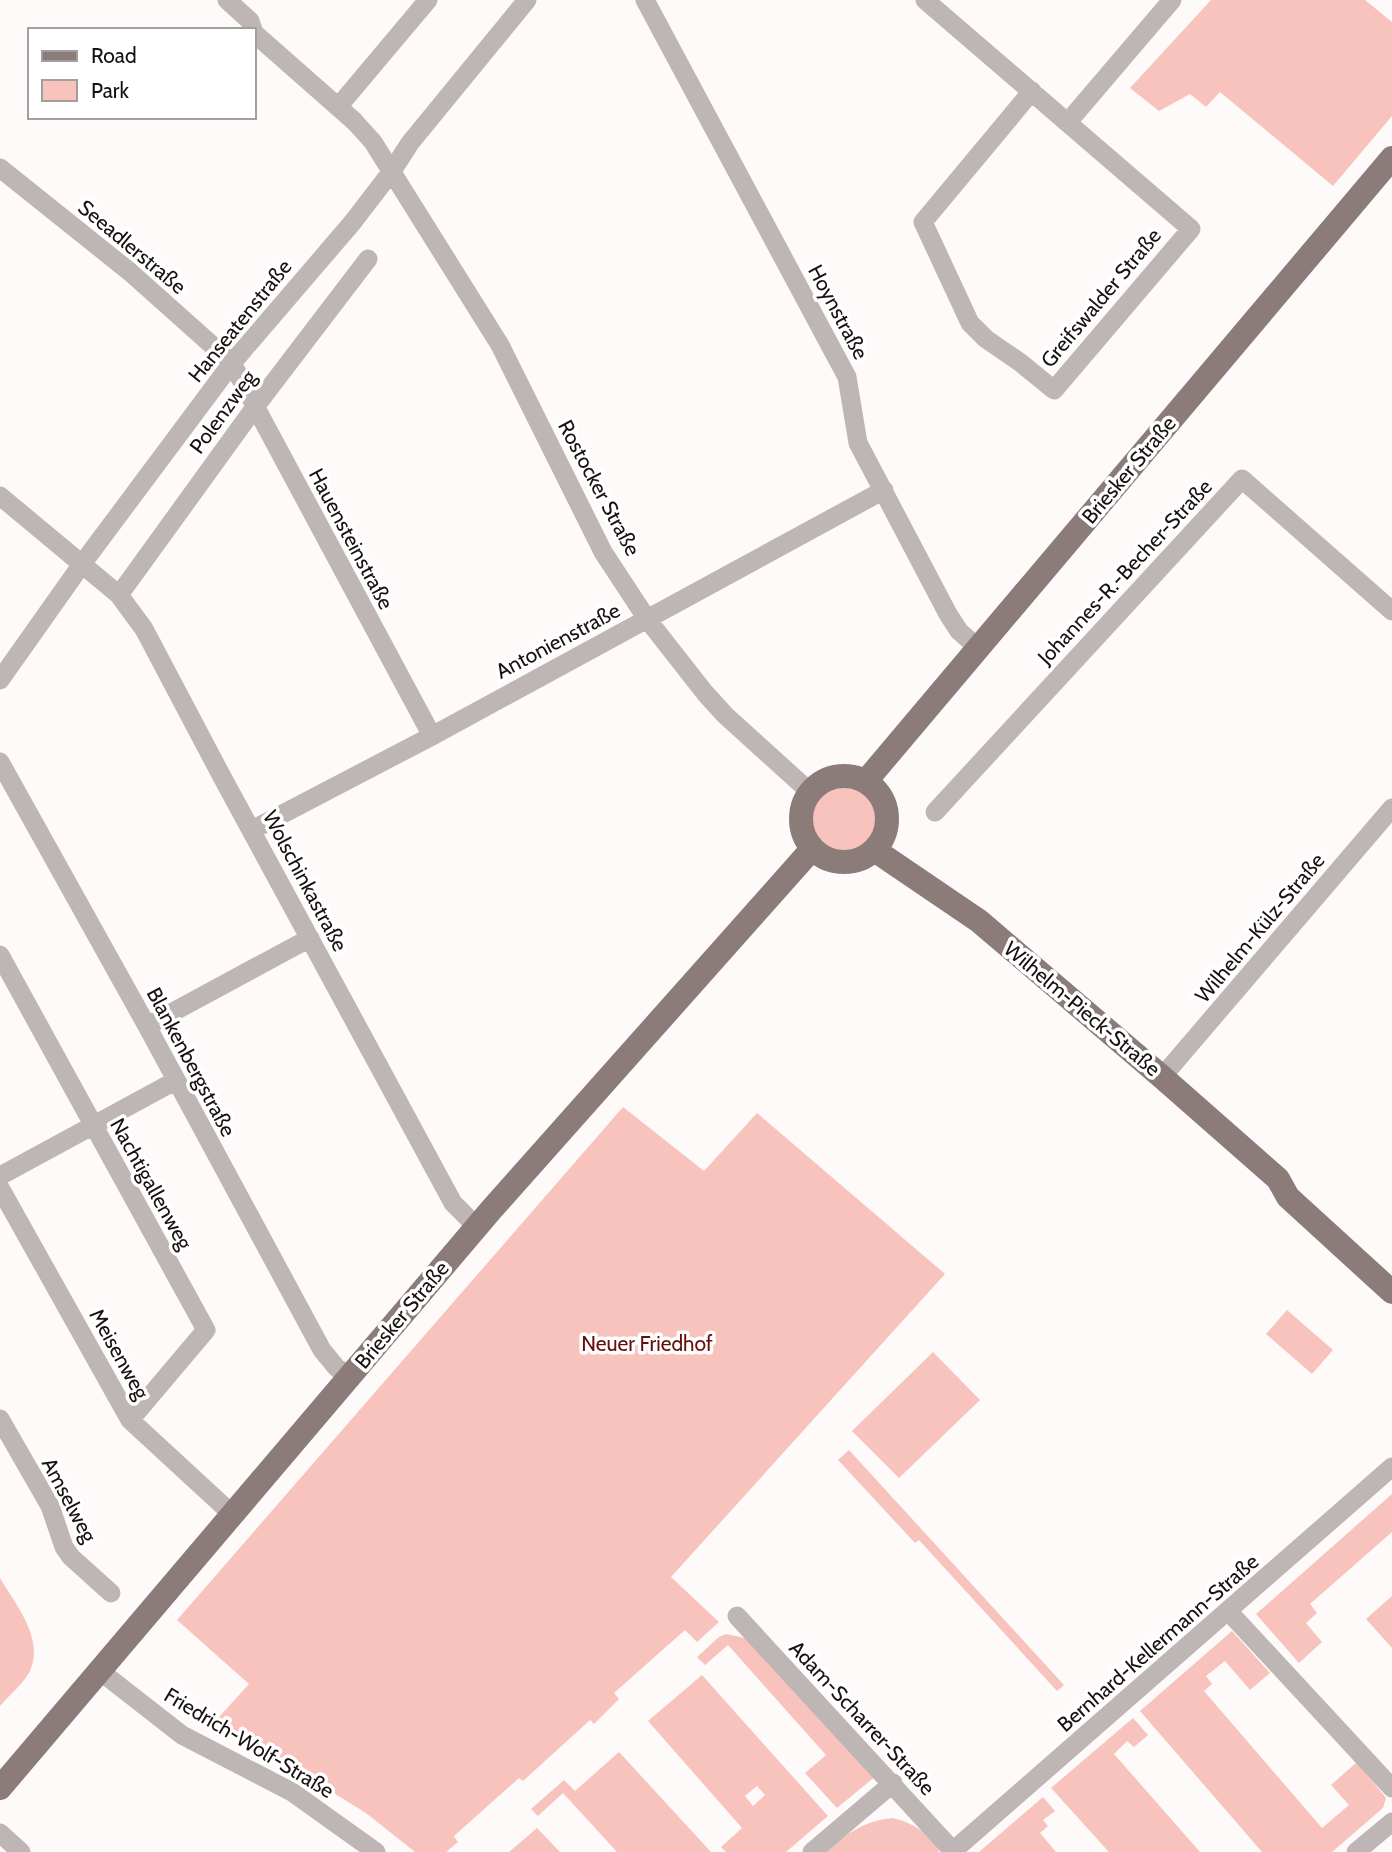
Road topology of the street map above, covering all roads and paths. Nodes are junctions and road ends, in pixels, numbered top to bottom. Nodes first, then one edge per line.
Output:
1 (227, 0) edge
2 (428, 0) edge
3 (527, 0) edge
4 (645, 0) edge
5 (926, 0) edge
6 (1172, 0) edge
7 (252, 28) edge
8 (256, 34) edge
9 (1032, 91) junction
10 (338, 107) junction
11 (1068, 122) junction
12 (1392, 158) edge
13 (0, 168) edge
14 (392, 171) junction
15 (368, 259) dead end
16 (232, 363) junction
17 (255, 407) junction
18 (884, 490) junction
19 (0, 496) edge
20 (82, 565) junction
21 (119, 595) junction
22 (1392, 611) edge
23 (647, 619) junction
24 (977, 647) junction
25 (0, 680) edge
26 (432, 736) junction
27 (0, 762) edge
28 (866, 781) junction
29 (810, 792) junction
30 (1392, 808) edge
31 (935, 812) dead end
32 (252, 830) junction
33 (812, 849) junction
34 (876, 851) junction
35 (310, 938) junction
36 (0, 955) edge
37 (147, 1026) junction
38 (1162, 1077) junction
39 (175, 1081) junction
40 (93, 1127) junction
41 (0, 1176) edge
42 (1278, 1179) junction
43 (0, 1188) edge
44 (477, 1227) junction
45 (1392, 1273) edge
46 (1392, 1292) edge
47 (350, 1377) junction
48 (0, 1419) edge
49 (130, 1420) junction
50 (1392, 1467) edge
51 (232, 1514) junction
52 (111, 1593) dead end
53 (1229, 1612) junction
54 (737, 1616) dead end
55 (100, 1671) junction
56 (893, 1783) junction
57 (0, 1788) edge
58 (1392, 1788) edge
59 (1392, 1822) edge
60 (0, 1833) edge
61 (21, 1852) edge
62 (376, 1852) edge
63 (812, 1852) edge
64 (954, 1852) edge
65 (1356, 1852) edge

1 - 7 street, Rostocker Straße
2 - 10 street
3 - 14 street, Hanseatenstraße
4 - 18 street, Hoynstraße
5 - 9 street, Greifswalder Straße
6 - 11 street
8 - 10 street, Rostocker Straße
9 - 11 street, Greifswalder Straße
9 - 11 street, Greifswalder Straße
10 - 14 street, Rostocker Straße
12 - 24 main road, Briesker Straße
13 - 16 street, Seeadlerstraße
14 - 16 street, Hanseatenstraße
14 - 23 street, Rostocker Straße
15 - 17 street, Polenzweg
16 - 17 street, Hauensteinstraße
16 - 20 street, Hanseatenstraße
17 - 21 street, Polenzweg
17 - 26 street, Hauensteinstraße
18 - 23 street, Antonienstraße
18 - 24 street, Hoynstraße
19 - 20 street, Wolschinkastraße
20 - 21 street, Wolschinkastraße
20 - 25 street, Hanseatenstraße
21 - 32 street, Wolschinkastraße
22 - 31 street, Johannes-R.-Becher-Straße
23 - 26 street, Antonienstraße
23 - 29 street, Rostocker Straße
24 - 28 main road, Briesker Straße
26 - 32 street, Antonienstraße
27 - 37 street, Blankenbergstraße
28 - 29 main road
28 - 34 main road
29 - 33 main road
30 - 38 street, Wilhelm-Külz-Straße
32 - 35 street, Wolschinkastraße
33 - 34 main road
33 - 44 main road, Briesker Straße
34 - 38 main road, Wilhelm-Pieck-Straße
35 - 37 street
35 - 44 street, Wolschinkastraße
36 - 40 street, Nachtigallenweg
37 - 39 street, Blankenbergstraße
38 - 42 main road, Wilhelm-Pieck-Straße
39 - 40 street
39 - 47 street, Blankenbergstraße
40 - 41 street
40 - 49 street, Nachtigallenweg
42 - 45 main road, Wilhelm-Pieck-Straße
42 - 46 main road, Wilhelm-Pieck-Straße
43 - 49 street, Meisenweg
44 - 47 main road, Briesker Straße
47 - 51 main road, Briesker Straße
48 - 52 street, Amselweg
49 - 51 street, Meisenweg
50 - 53 street, Bernhard-Kellermann-Straße
51 - 55 main road, Briesker Straße
53 - 58 street
53 - 64 street, Bernhard-Kellermann-Straße
54 - 56 street, Adam-Scharrer-Straße
55 - 57 main road, Briesker Straße
55 - 62 street, Friedrich-Wolf-Straße
56 - 63 street
56 - 64 street, Adam-Scharrer-Straße
59 - 65 street
60 - 61 street

